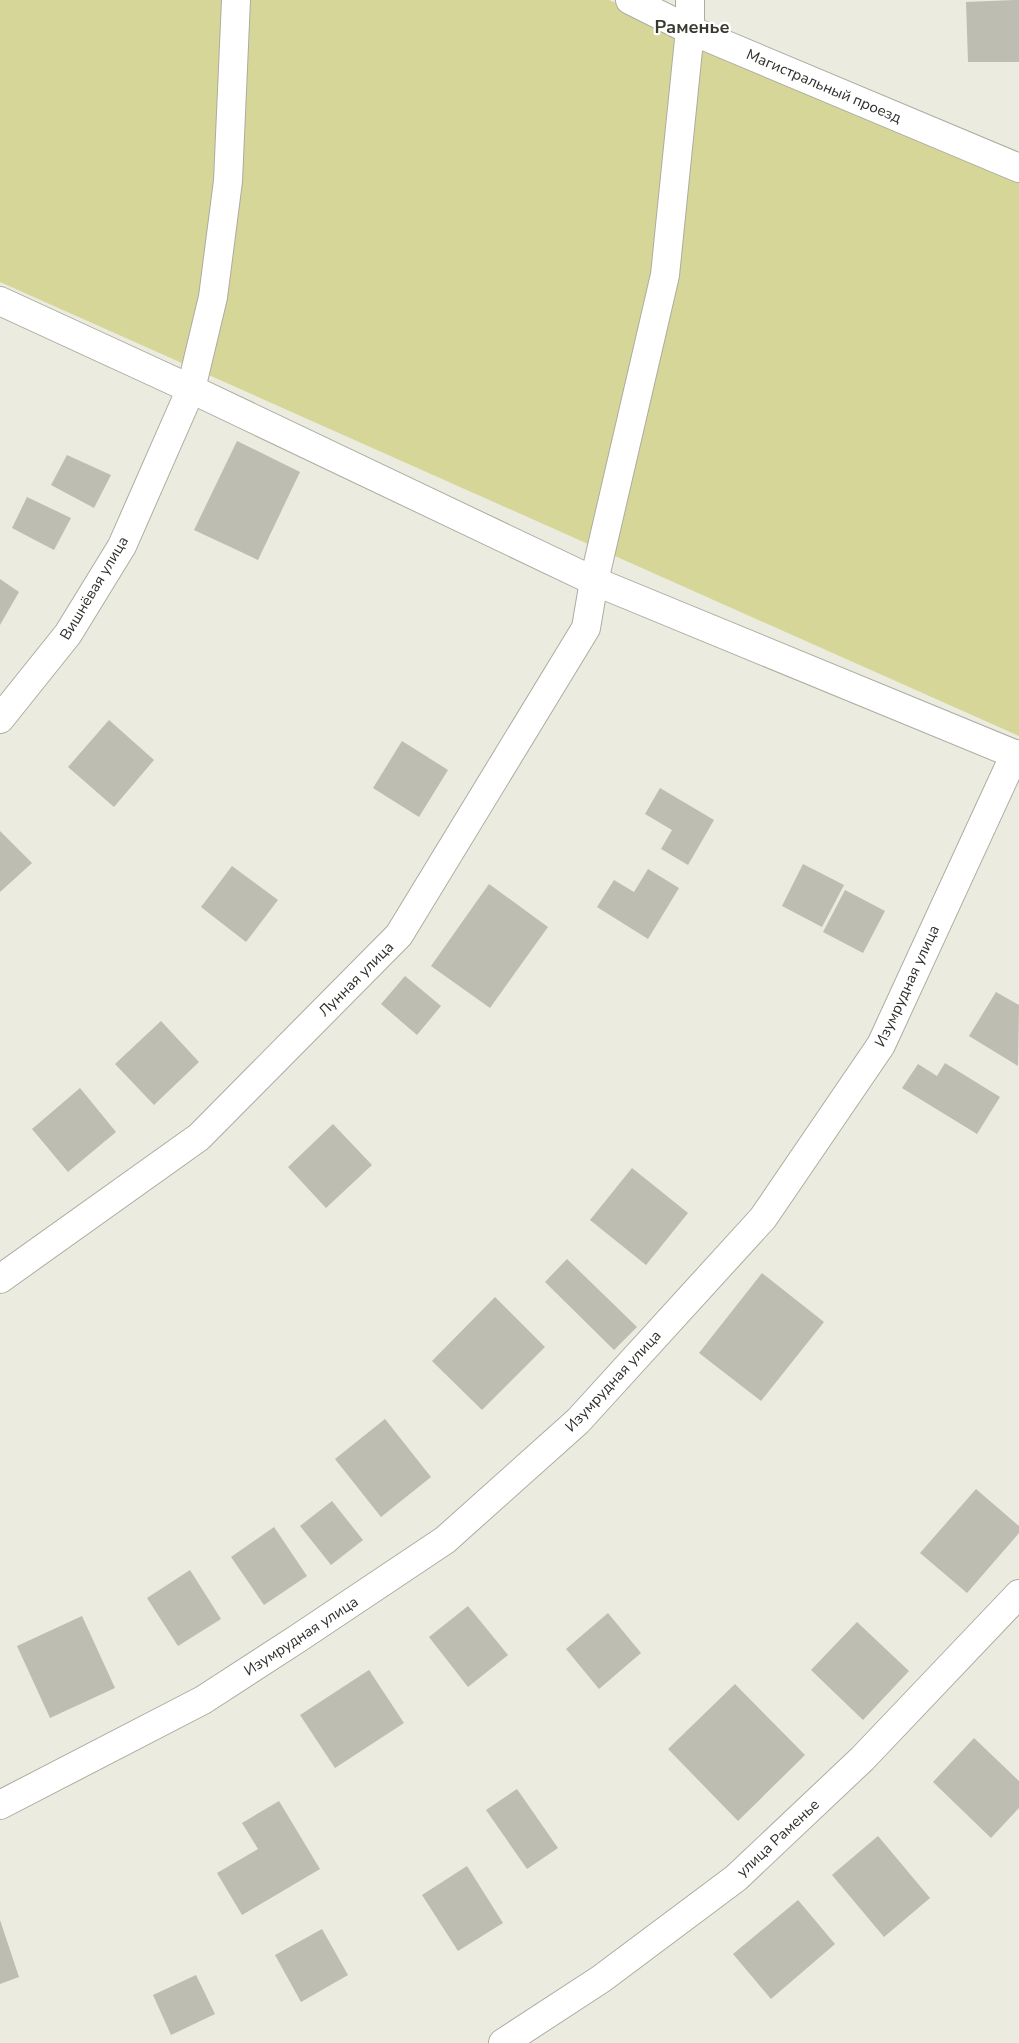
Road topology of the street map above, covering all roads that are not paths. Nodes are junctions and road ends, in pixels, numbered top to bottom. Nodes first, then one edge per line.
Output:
1 (236, 0) edge
2 (630, 0) edge
3 (690, 0) edge
4 (690, 30) junction
5 (1019, 168) edge
6 (0, 301) edge
7 (191, 389) junction
8 (594, 582) junction
9 (0, 719) edge
10 (1017, 755) edge
11 (0, 1279) edge
12 (1019, 1594) edge
13 (0, 1805) edge
14 (503, 2043) edge

1 - 7 street, Вишнёвая улица
2 - 4 street, Магистральный проезд
3 - 4 street, Лунная улица
4 - 5 street, Магистральный проезд
4 - 8 street, Лунная улица
6 - 7 street
7 - 8 street
7 - 9 street, Вишнёвая улица
8 - 10 street
8 - 11 street, Лунная улица
10 - 13 street, Изумрудная улица
12 - 14 street, улица Раменье

